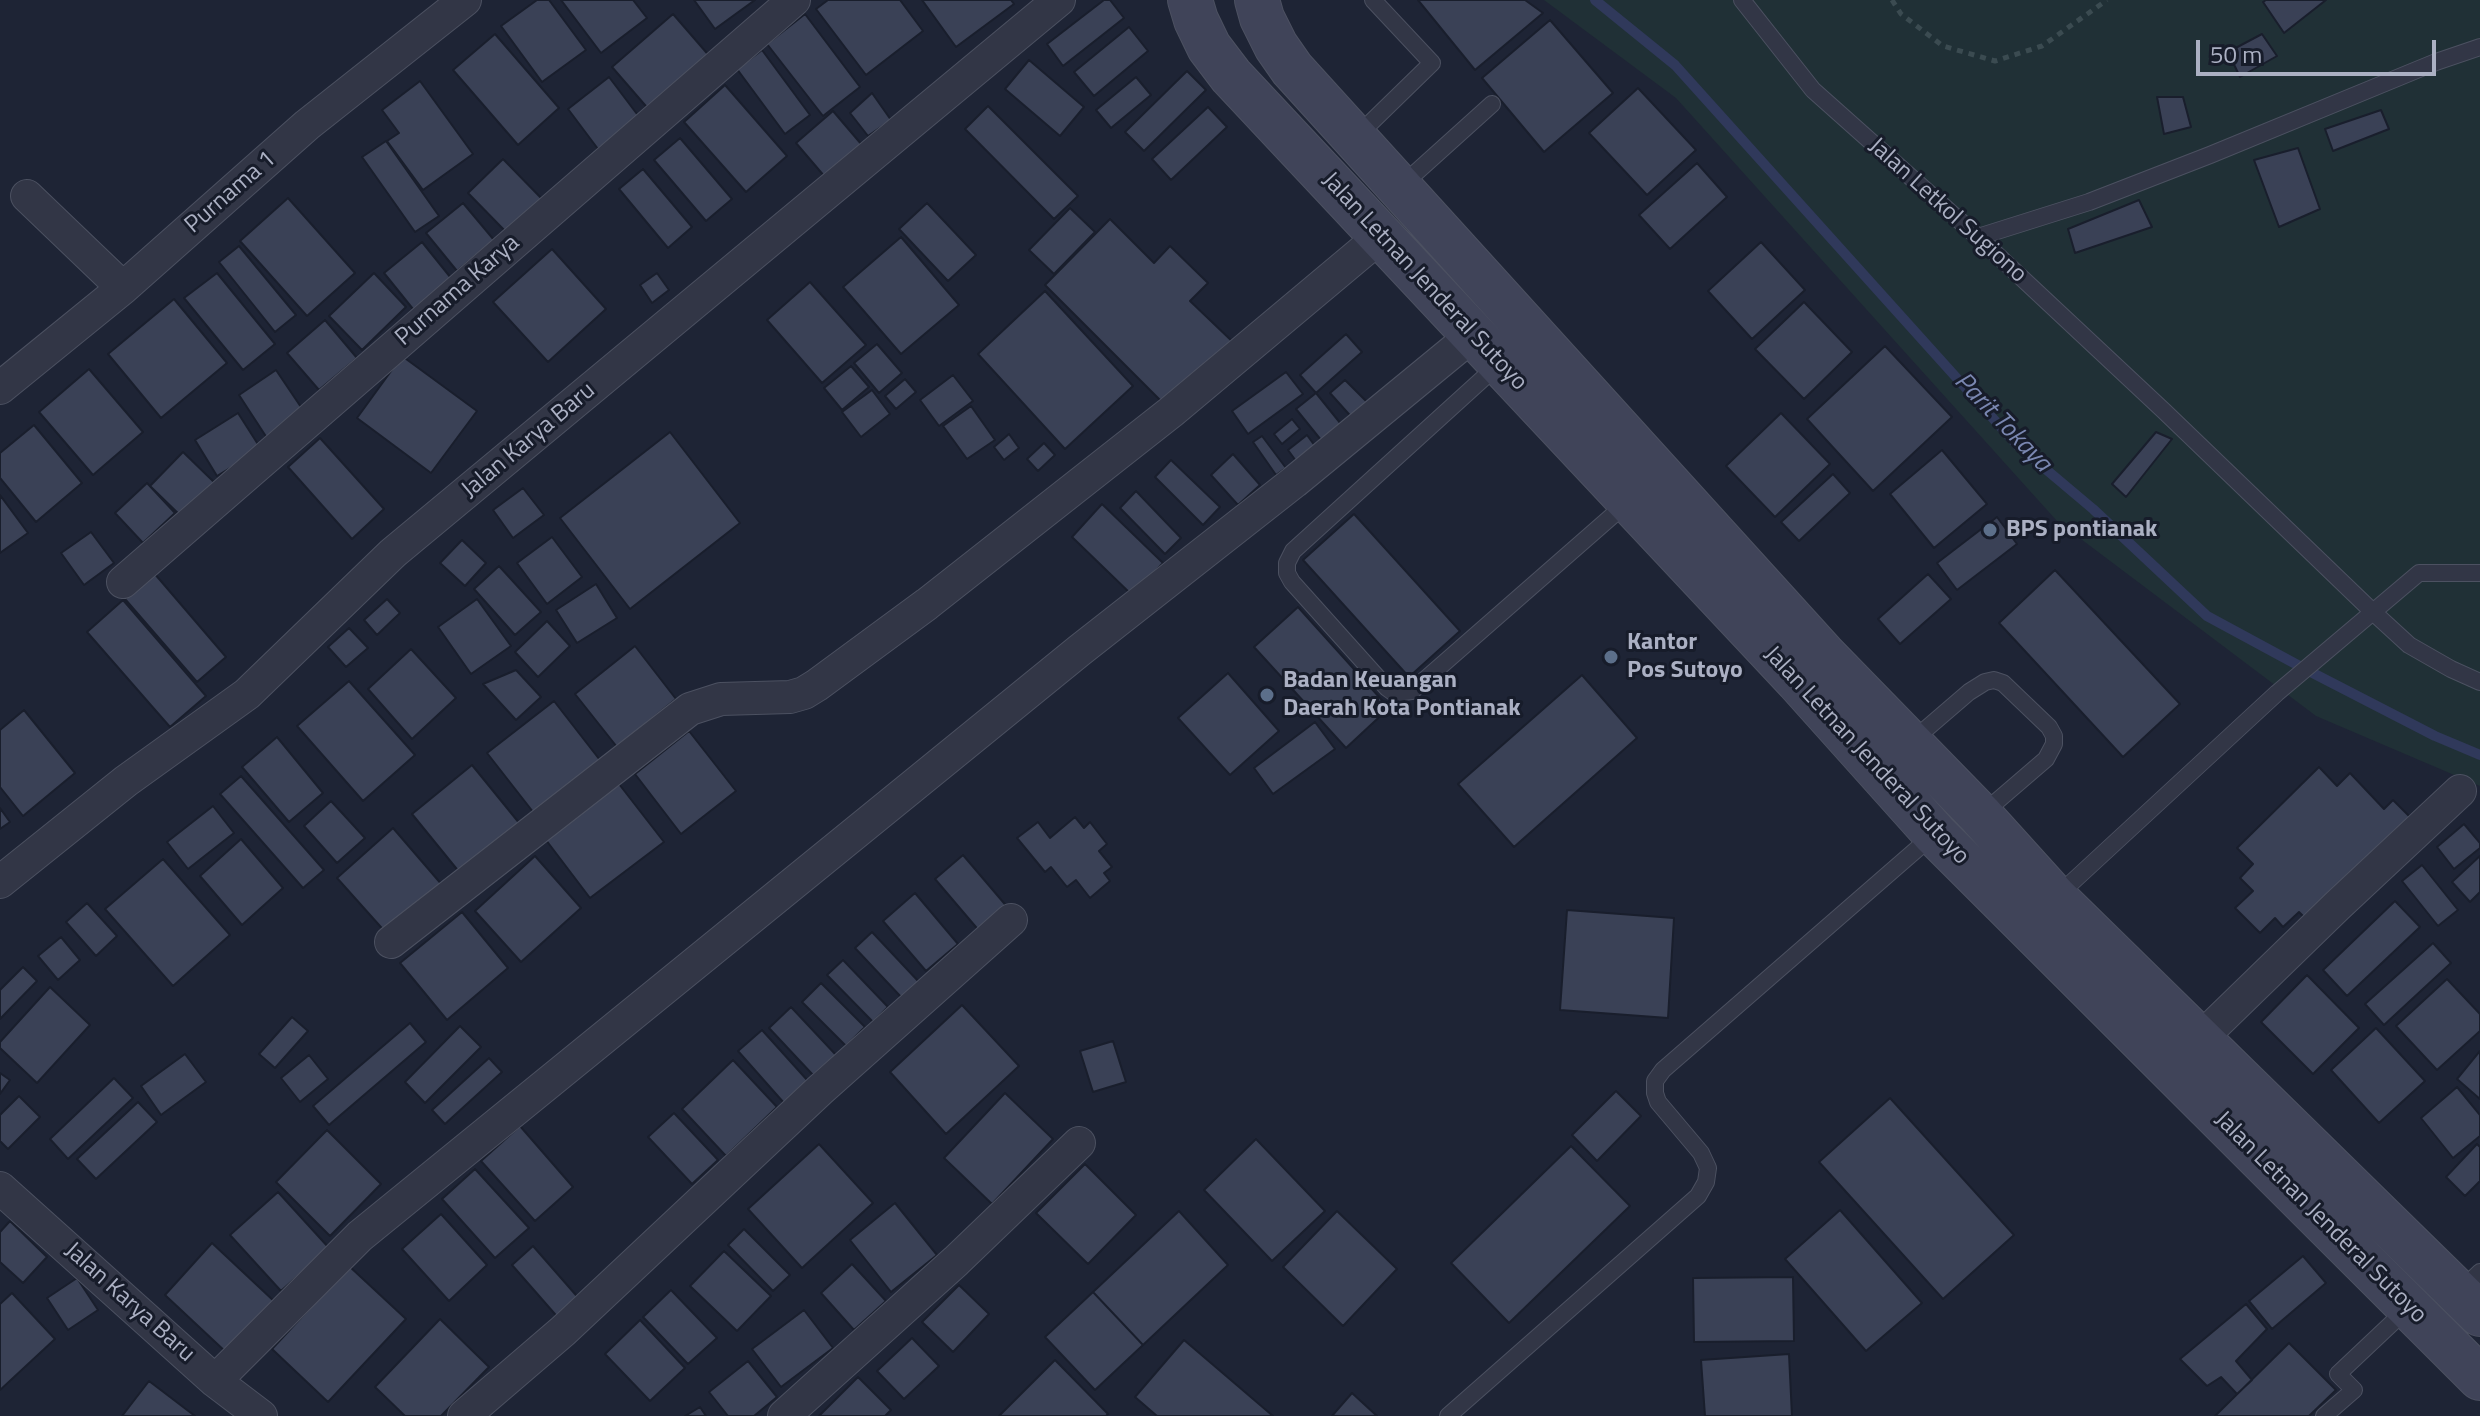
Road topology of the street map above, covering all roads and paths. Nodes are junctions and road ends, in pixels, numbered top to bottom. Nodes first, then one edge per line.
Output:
1 (465, 0) edge
2 (794, 0) edge
3 (1059, 0) edge
4 (1190, 0) edge
5 (1257, 0) edge
6 (1373, 0) edge
7 (1742, 0) edge
8 (1892, 0) edge
9 (2107, 0) edge
10 (2480, 47) edge
11 (1492, 104) dead end
12 (1354, 138) junction
13 (1400, 187) junction
14 (27, 196) dead end
15 (1381, 236) junction
16 (1978, 237) junction
17 (123, 288) junction
18 (1487, 348) junction
19 (0, 388) edge
20 (1630, 501) junction
21 (2480, 573) edge
22 (123, 582) dead end
23 (2373, 612) junction
24 (1810, 667) junction
25 (2480, 682) edge
26 (1910, 743) junction
27 (2460, 791) dead end
28 (1980, 815) junction
29 (1935, 834) junction
30 (0, 882) edge
31 (2055, 898) junction
32 (1011, 920) dead end
33 (391, 942) dead end
34 (2199, 1040) junction
35 (1079, 1143) dead end
36 (0, 1188) edge
37 (2472, 1293) edge
38 (2409, 1307) junction
39 (2480, 1378) edge
40 (215, 1381) junction
41 (261, 1416) edge
42 (464, 1416) edge
43 (784, 1416) edge
44 (1448, 1416) edge
45 (2324, 1416) edge

1 - 17 street, Purnama 1
2 - 22 street, Purnama Karya
3 - 30 street, Jalan Karya Baru
4 - 15 street, Jalan Letnan Jenderal Sutoyo
5 - 12 street, Jalan Letnan Jenderal Sutoyo
6 - 12 lane
7 - 16 lane, Jalan Letkol Sugiono
8 - 9 path
10 - 16 lane
11 - 13 lane
12 - 13 street, Jalan Letnan Jenderal Sutoyo
13 - 24 street, Jalan Letnan Jenderal Sutoyo
14 - 17 street
15 - 18 street, Jalan Letnan Jenderal Sutoyo
15 - 33 street
16 - 23 lane, Jalan Letkol Sugiono
17 - 19 street, Purnama 1
18 - 20 street, Jalan Letnan Jenderal Sutoyo
18 - 20 lane
18 - 40 street
20 - 24 street, Jalan Letnan Jenderal Sutoyo
21 - 23 lane
23 - 25 lane, Jalan Letkol Sugiono
23 - 31 lane
24 - 26 street, Jalan Letnan Jenderal Sutoyo
24 - 29 street, Jalan Letnan Jenderal Sutoyo
26 - 28 street, Jalan Letnan Jenderal Sutoyo
26 - 28 lane
27 - 34 street
28 - 31 street, Jalan Letnan Jenderal Sutoyo
29 - 38 street, Jalan Letnan Jenderal Sutoyo
29 - 44 lane
31 - 34 street, Jalan Letnan Jenderal Sutoyo
32 - 42 street
34 - 37 street, Jalan Letnan Jenderal Sutoyo
35 - 43 street
36 - 40 street, Jalan Karya Baru
38 - 39 street, Jalan Letnan Jenderal Sutoyo
38 - 45 lane
40 - 41 street, Jalan Karya Baru

